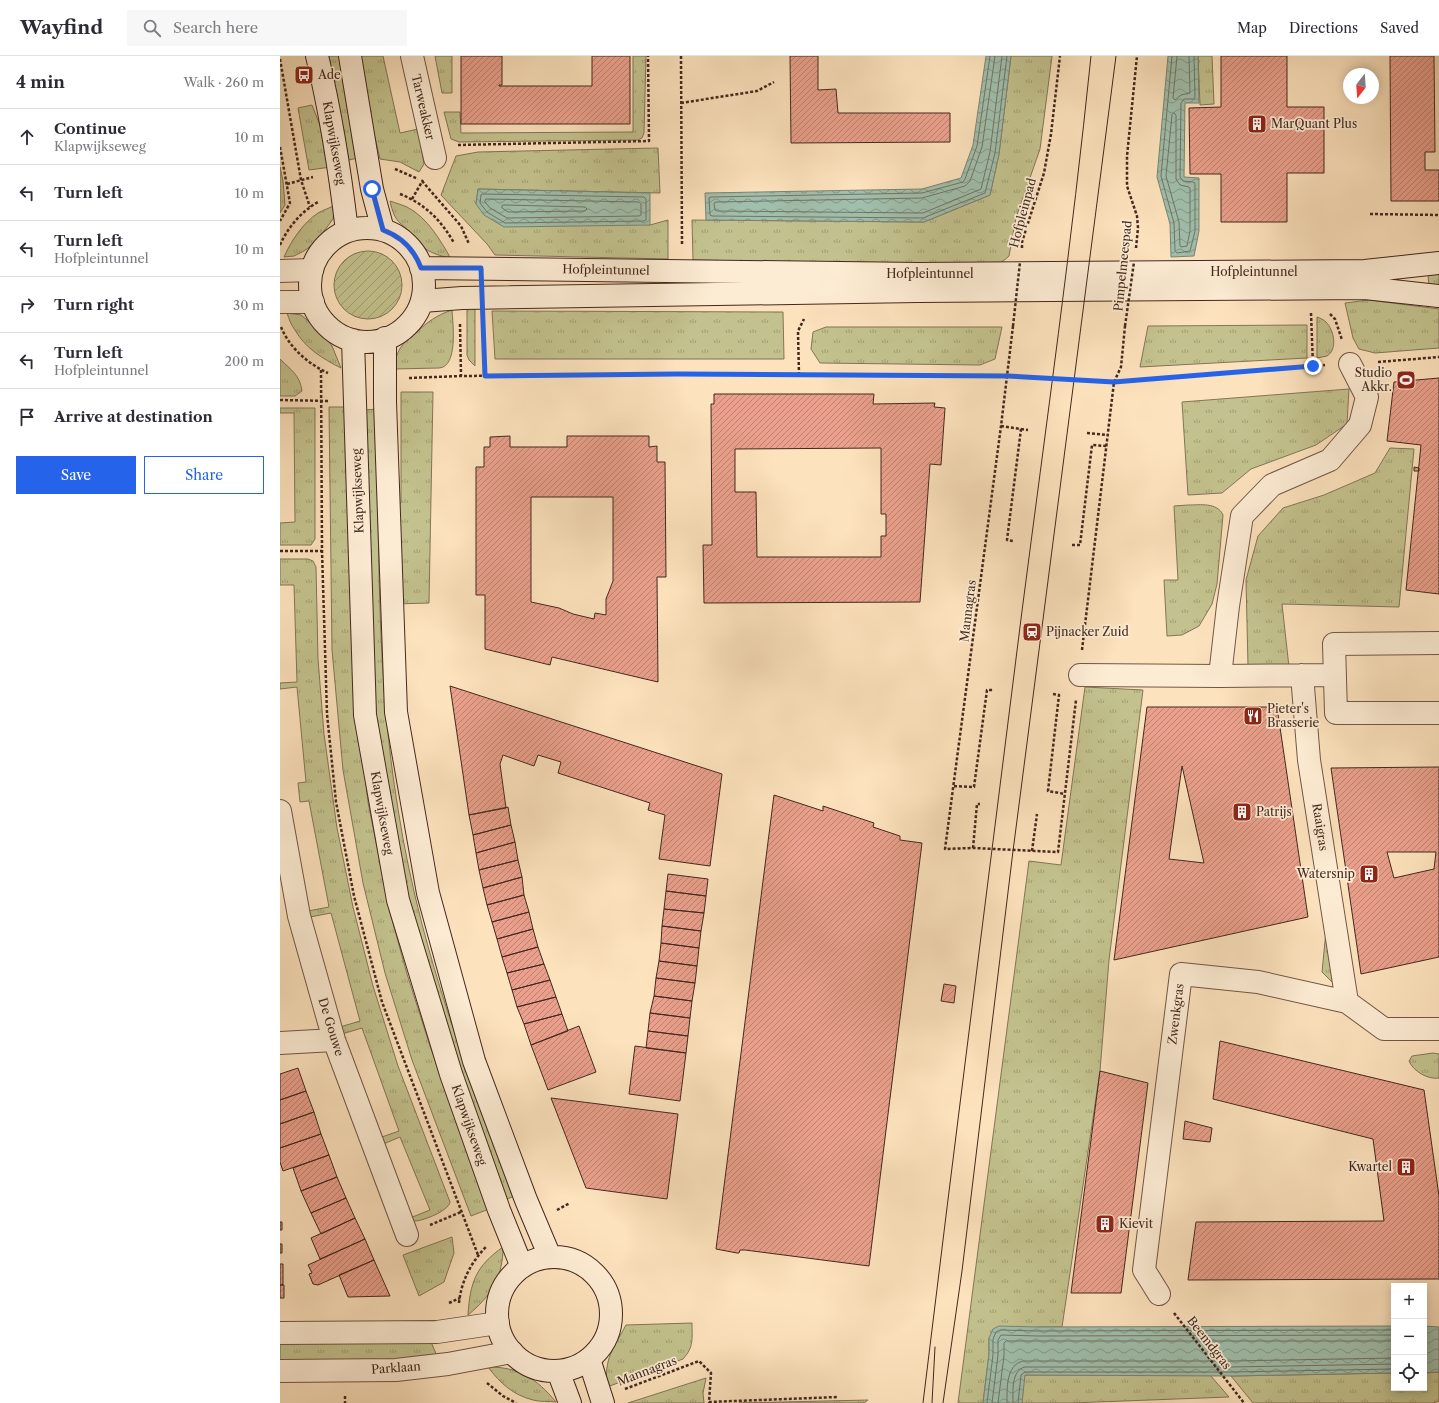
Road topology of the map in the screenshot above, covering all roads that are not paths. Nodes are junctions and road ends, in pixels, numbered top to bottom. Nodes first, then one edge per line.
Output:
1 (317, 56) edge
2 (350, 56) edge
3 (412, 56) edge
4 (433, 152) road end
5 (383, 230) junction
6 (347, 231) junction
7 (1439, 263) edge
8 (421, 268) junction
9 (312, 270) junction
10 (280, 271) edge
11 (1439, 296) edge
12 (422, 301) junction
13 (280, 302) edge
14 (313, 302) junction
15 (385, 338) junction
16 (353, 340) junction
17 (1350, 364) road end
18 (1439, 643) edge
19 (1080, 675) dead end
20 (1302, 675) junction
21 (1335, 675) junction
22 (1220, 676) junction
23 (1439, 713) edge
24 (280, 811) edge
25 (1347, 1002) junction
26 (1439, 1029) edge
27 (334, 1040) junction
28 (280, 1043) edge
29 (407, 1235) road end
30 (550, 1257) junction
31 (522, 1266) junction
32 (1159, 1294) road end
33 (498, 1323) junction
34 (280, 1333) edge
35 (512, 1352) junction
36 (589, 1359) junction
37 (558, 1370) junction
38 (280, 1371) edge
39 (602, 1400) edge
40 (570, 1403) edge

1 - 6 street, Klapwijkseweg
2 - 5 street
3 - 4 street, Tarweakker
5 - 6 street
5 - 8 street
6 - 9 street
7 - 8 street, Hofpleintunnel
8 - 12 street
9 - 10 street
9 - 14 street
11 - 12 street, Hofpleintunnel
12 - 15 street
13 - 14 street
14 - 16 street
15 - 16 street
15 - 30 street
16 - 31 street, Klapwijkseweg
17 - 22 street
18 - 21 street
19 - 22 street
20 - 21 street
20 - 22 street
20 - 25 street, Raaigras
21 - 23 street
24 - 27 street, De Gouwe
25 - 26 street, Zwenkgras
25 - 32 street, Zwenkgras
27 - 28 street
27 - 29 street, De Gouwe
30 - 31 street
30 - 36 street
31 - 33 street
33 - 34 street
33 - 35 street
35 - 37 street
35 - 38 street, Parklaan
36 - 37 street
36 - 39 street
37 - 40 street

